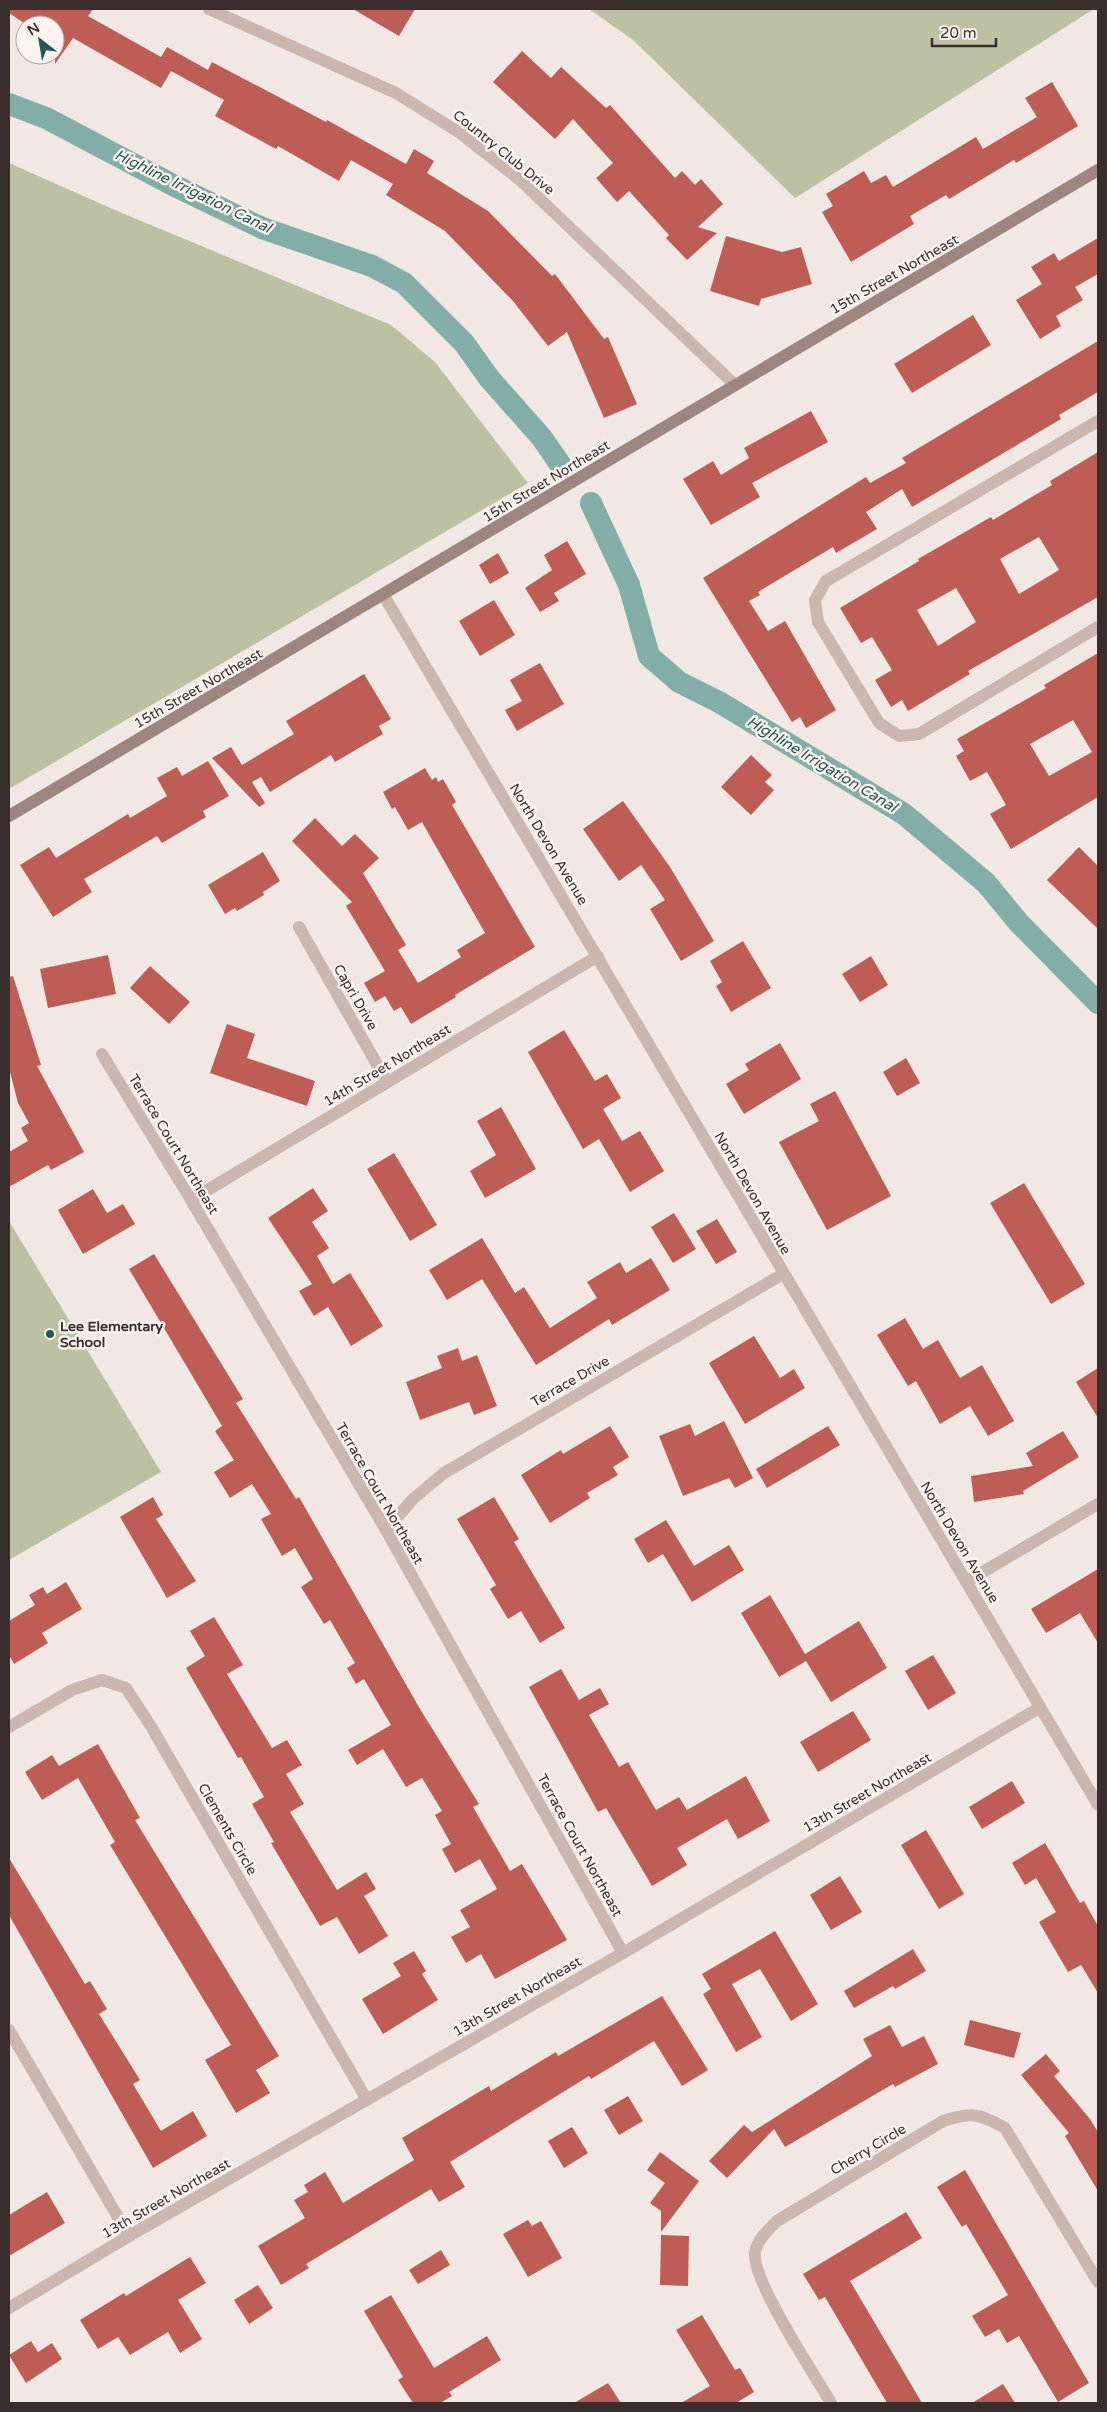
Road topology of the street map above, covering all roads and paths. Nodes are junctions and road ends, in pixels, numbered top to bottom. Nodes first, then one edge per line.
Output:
1 (209, 9) edge
2 (1098, 170) edge
3 (735, 385) junction
4 (1098, 422) edge
5 (384, 596) junction
6 (1098, 627) edge
7 (9, 816) edge
8 (299, 927) dead end
9 (598, 956) junction
10 (102, 1054) dead end
11 (387, 1082) junction
12 (191, 1200) junction
13 (783, 1274) junction
14 (1098, 1504) edge
15 (386, 1530) junction
16 (966, 1582) junction
17 (1039, 1708) junction
18 (9, 1727) edge
19 (1098, 1805) edge
20 (623, 1953) junction
21 (9, 2030) edge
22 (366, 2100) junction
23 (129, 2236) junction
24 (1098, 2282) edge
25 (9, 2308) edge
26 (831, 2403) edge

1 - 3 street, Country Club Drive
2 - 3 street, 15th Street Northeast
3 - 5 street, 15th Street Northeast
4 - 6 street
5 - 7 street, 15th Street Northeast
5 - 9 street, North Devon Avenue
8 - 11 street, Capri Drive
9 - 11 street, 14th Street Northeast
9 - 13 street, North Devon Avenue
10 - 12 street, Terrace Court Northeast
11 - 12 street, 14th Street Northeast
12 - 15 street, Terrace Court Northeast
13 - 15 street, Terrace Drive
13 - 16 street, North Devon Avenue
14 - 16 street
15 - 20 street, Terrace Court Northeast
16 - 17 street, North Devon Avenue
17 - 19 street, North Devon Avenue
17 - 20 street, 13th Street Northeast
18 - 22 street, Clements Circle
20 - 22 street, 13th Street Northeast
21 - 23 street
22 - 23 street, 13th Street Northeast
23 - 25 street, 13th Street Northeast
24 - 26 street, Cherry Circle

